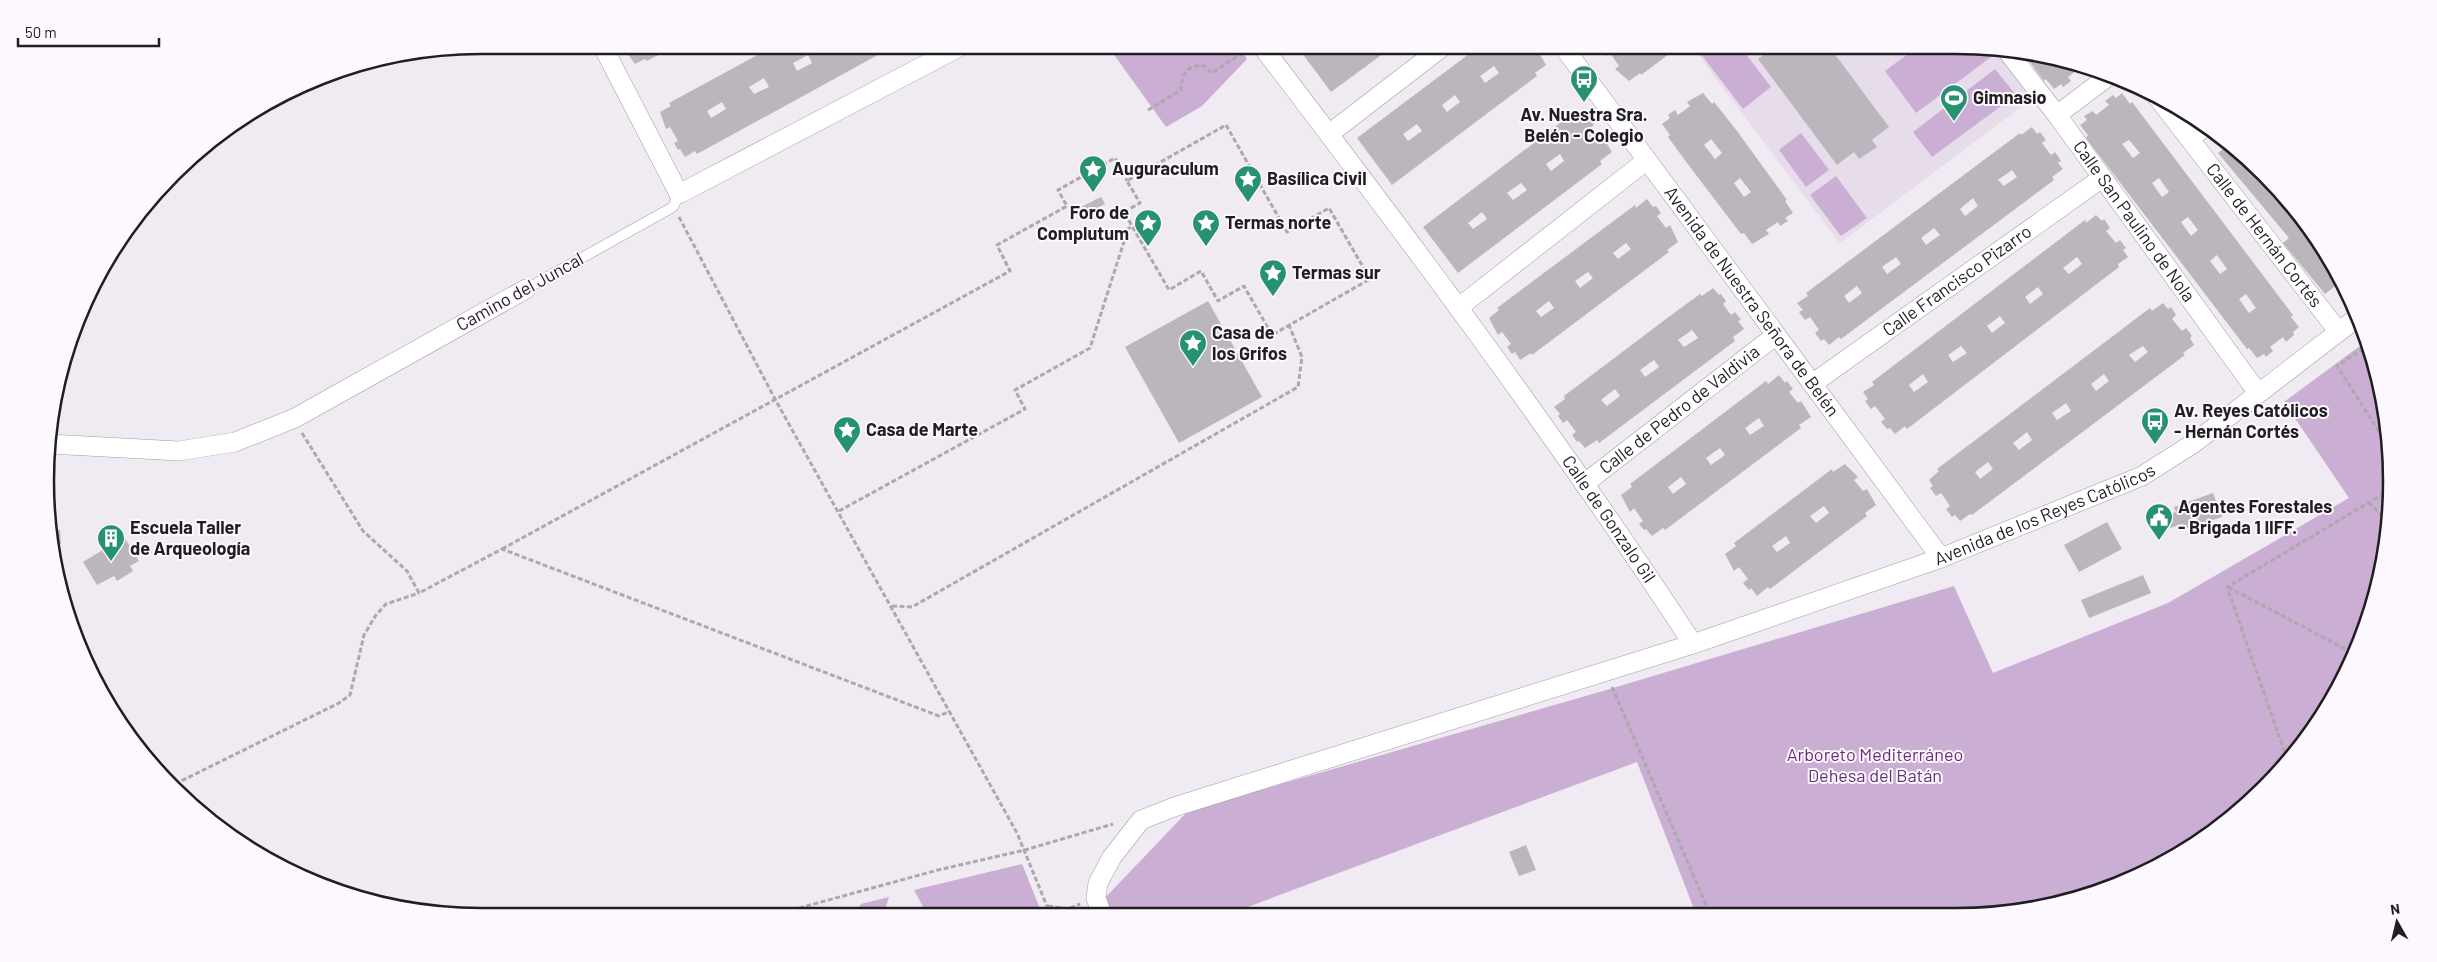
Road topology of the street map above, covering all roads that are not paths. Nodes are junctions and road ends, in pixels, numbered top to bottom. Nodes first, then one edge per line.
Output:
1 (606, 54) edge
2 (946, 54) edge
3 (1258, 54) edge
4 (1433, 54) edge
5 (1569, 54) edge
6 (2012, 57) edge
7 (2104, 80) edge
8 (2167, 109) edge
9 (2057, 115) junction
10 (2200, 131) edge
11 (1329, 134) junction
12 (2190, 139) junction
13 (1647, 160) junction
14 (2102, 178) junction
15 (676, 200) junction
16 (526, 289) joint
17 (1458, 308) junction
18 (2352, 321) edge
19 (2338, 331) junction
20 (1776, 335) junction
21 (1812, 384) junction
22 (2258, 393) junction
23 (56, 444) edge
24 (1584, 484) junction
25 (1941, 558) junction
26 (1693, 644) junction
27 (1099, 907) edge

1 - 15 street
2 - 15 street, Camino del Juncal
3 - 11 street
4 - 11 street
5 - 13 street, Avenida de Nuestra Señora de Belén
6 - 9 street, Calle San Paulino de Nola
7 - 9 street
8 - 12 street, Calle de Hernán Cortés
9 - 14 street, Calle San Paulino de Nola
10 - 12 street
11 - 17 street
12 - 19 street, Calle de Hernán Cortés
13 - 17 street
13 - 20 street, Avenida de Nuestra Señora de Belén
14 - 21 street, Calle Francisco Pizarro
14 - 22 street, Calle San Paulino de Nola
15 - 16 lane, Camino del Juncal
16 - 23 street, Camino del Juncal
17 - 24 street, Calle de Gonzalo Gil
18 - 19 street, Avenida de los Reyes Católicos
19 - 22 street, Avenida de los Reyes Católicos
20 - 21 street, Avenida de Nuestra Señora de Belén
20 - 24 street, Calle de Pedro de Valdivia
21 - 25 street, Avenida de Nuestra Señora de Belén
22 - 25 street, Avenida de los Reyes Católicos
24 - 26 street, Calle de Gonzalo Gil
25 - 26 street, Avenida de los Reyes Católicos
26 - 27 street, Avenida de los Reyes Católicos

